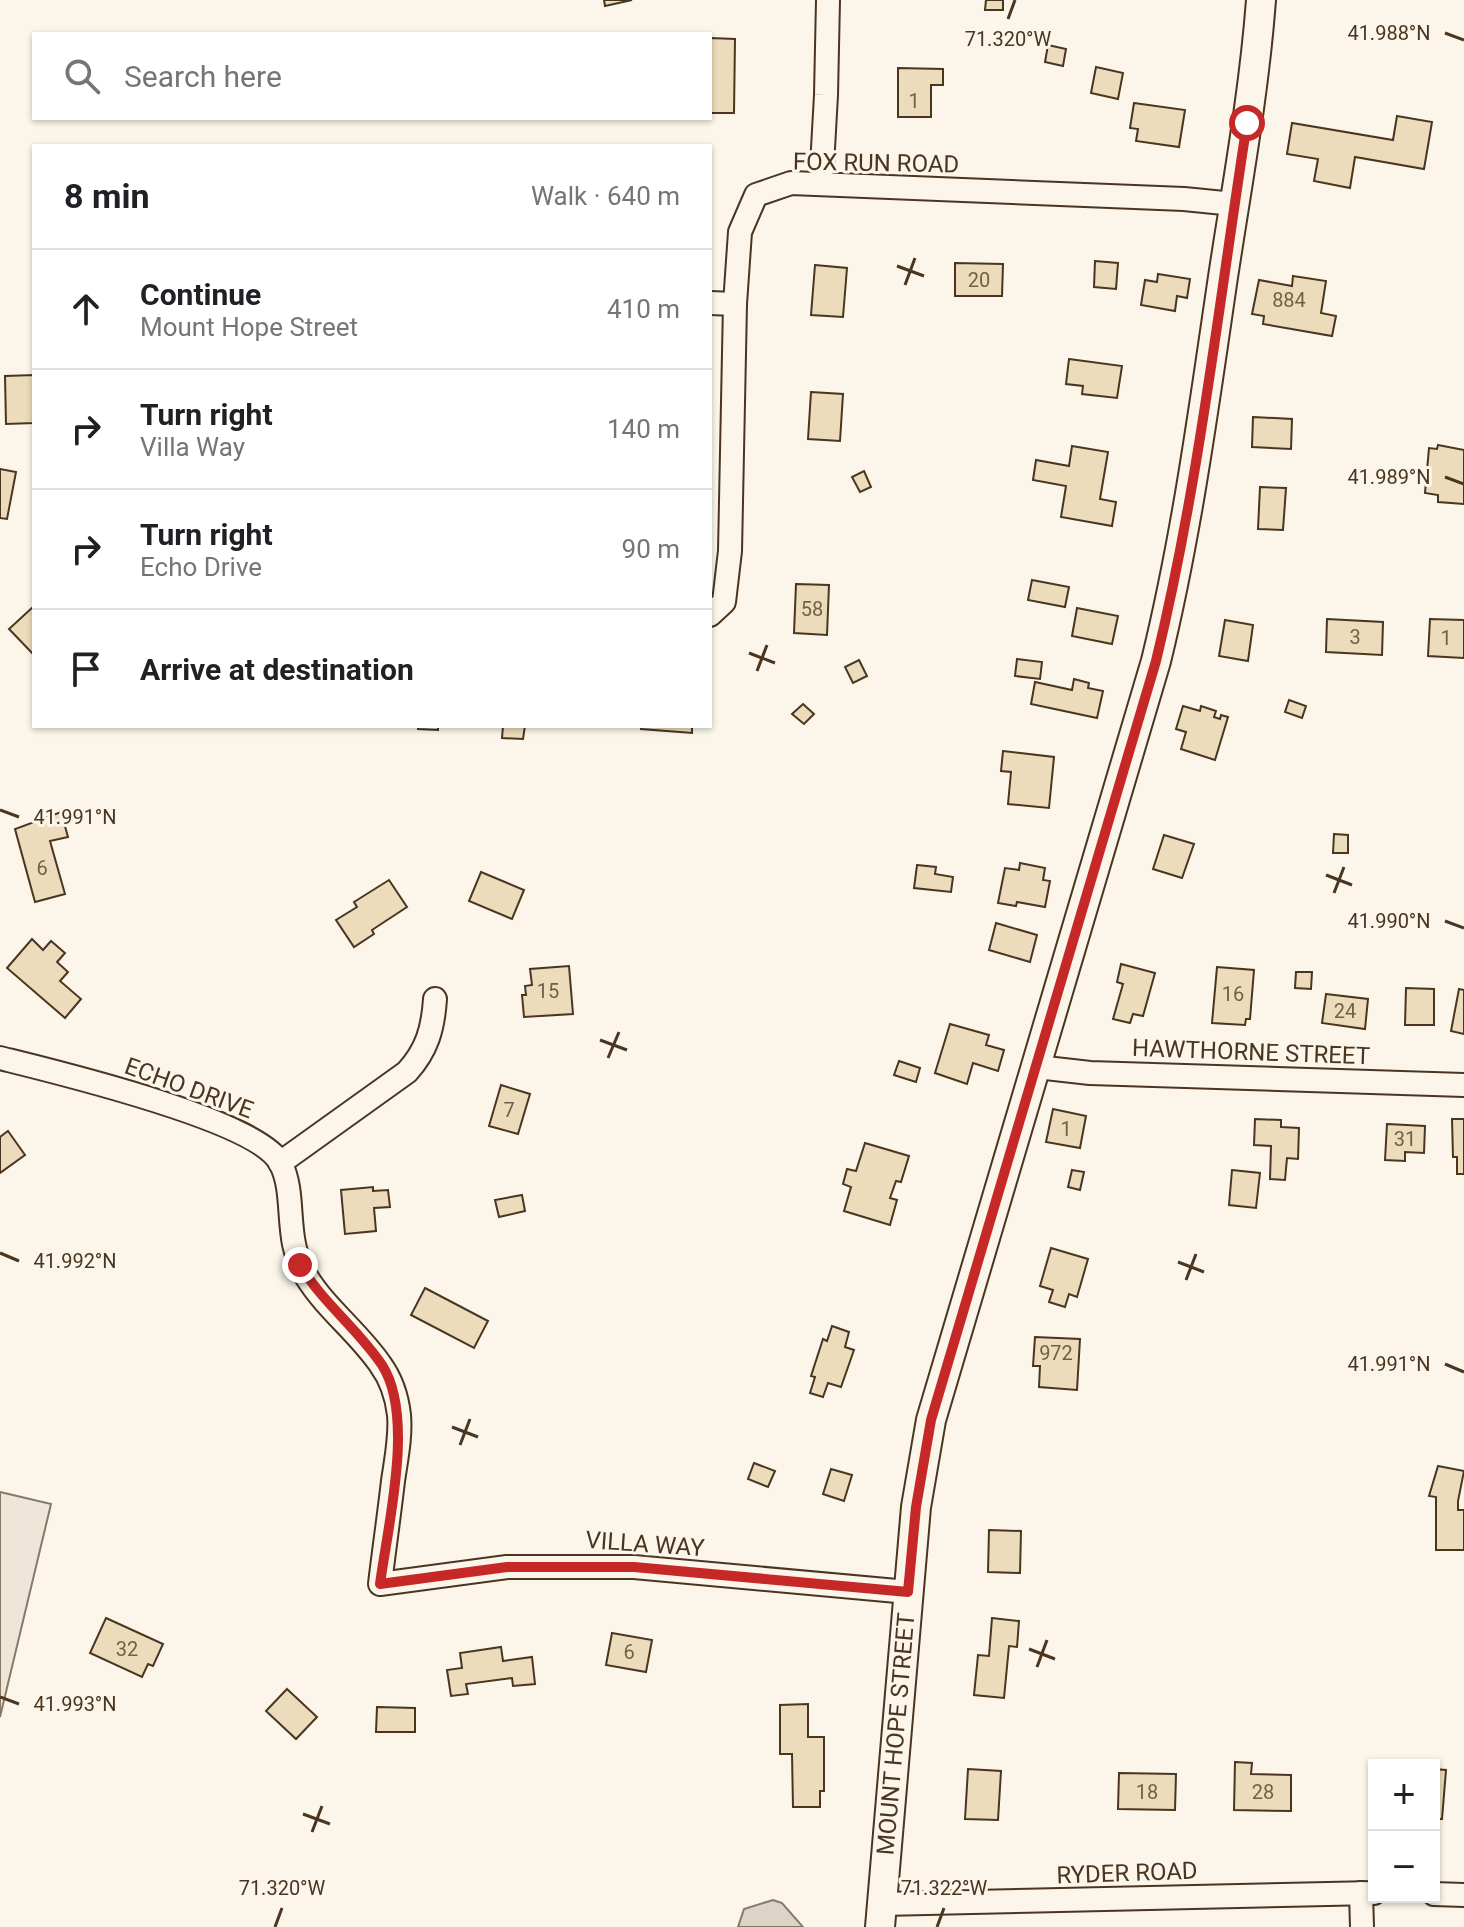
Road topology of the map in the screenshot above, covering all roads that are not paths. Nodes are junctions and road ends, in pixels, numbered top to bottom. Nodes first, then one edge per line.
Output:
1 (828, 0) edge
2 (1261, 0) edge
3 (821, 184) junction
4 (1234, 204) junction
5 (712, 303) edge
6 (735, 304) junction
7 (712, 613) edge
8 (435, 999) dead end
9 (0, 1058) edge
10 (1037, 1067) junction
11 (1464, 1085) edge
12 (280, 1163) junction
13 (908, 1592) junction
14 (1368, 1893) edge
15 (1440, 1894) edge
16 (1464, 1895) edge
17 (881, 1916) edge
18 (1362, 1927) edge

1 - 3 street
2 - 4 street, MOUNT HOPE STREET
3 - 4 street, FOX RUN ROAD
3 - 6 street, FOX RUN ROAD
4 - 10 street, MOUNT HOPE STREET
5 - 6 street
6 - 7 street, FOX RUN ROAD
8 - 12 street
9 - 12 street, ECHO DRIVE
10 - 11 street, HAWTHORNE STREET
10 - 13 street, MOUNT HOPE STREET
12 - 13 street, VILLA WAY
13 - 17 street, MOUNT HOPE STREET
14 - 17 street, RYDER ROAD
14 - 18 street
15 - 16 street

